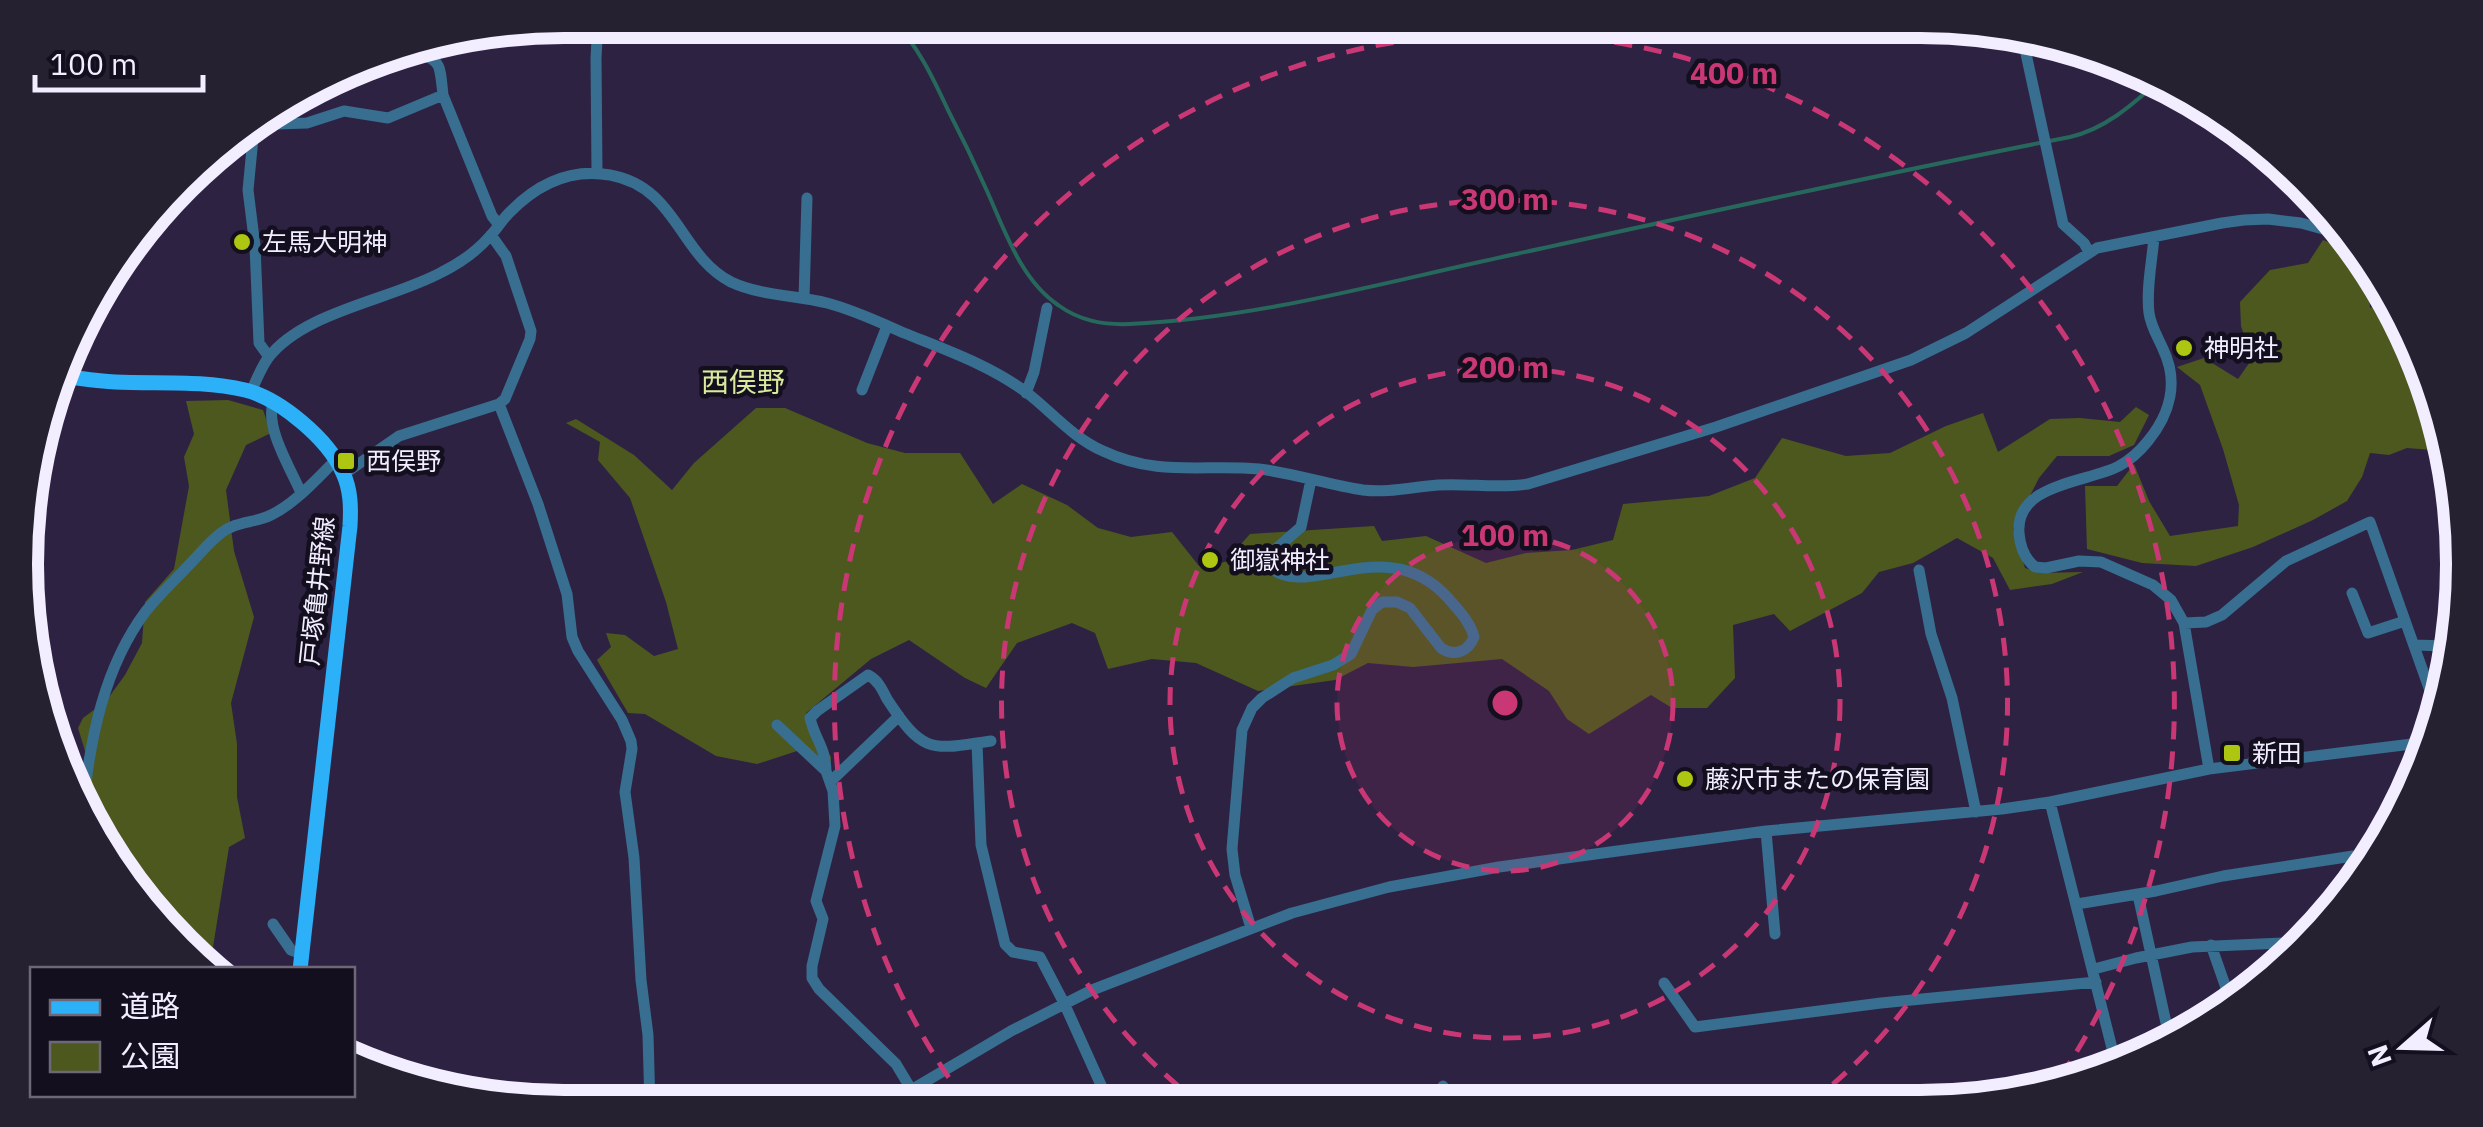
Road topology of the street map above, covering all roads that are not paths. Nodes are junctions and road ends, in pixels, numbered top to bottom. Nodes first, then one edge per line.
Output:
1 (597, 38) edge
2 (2025, 49) edge
3 (425, 56) edge
4 (443, 95) junction
5 (273, 124) edge
6 (253, 139) edge
7 (597, 173) junction
8 (807, 198) dead end
9 (495, 230) junction
10 (2326, 230) edge
11 (2154, 237) junction
12 (2089, 252) junction
13 (804, 298) junction
14 (1047, 308) dead end
15 (887, 326) junction
16 (269, 357) junction
17 (72, 377) edge
18 (862, 390) dead end
19 (251, 392) junction
20 (1026, 392) junction
21 (273, 403) junction
22 (500, 404) junction
23 (340, 467) junction
24 (1311, 480) junction
25 (301, 493) junction
26 (1919, 570) dead end
27 (2352, 593) dead end
28 (2405, 621) junction
29 (2184, 622) junction
30 (2414, 644) junction
31 (2439, 646) edge
32 (2430, 690) edge
33 (898, 716) junction
34 (777, 725) dead end
35 (991, 742) dead end
36 (976, 744) junction
37 (2414, 744) edge
38 (2209, 770) junction
39 (828, 777) junction
40 (86, 784) edge
41 (2050, 802) junction
42 (1976, 812) junction
43 (1766, 830) junction
44 (2353, 856) dead end
45 (2138, 895) junction
46 (2077, 904) junction
47 (273, 924) dead end
48 (1251, 928) junction
49 (1775, 934) dead end
50 (2283, 943) edge
51 (2212, 945) junction
52 (2152, 954) junction
53 (301, 962) edge
54 (2095, 975) junction
55 (1664, 983) dead end
56 (2227, 990) edge
57 (1064, 1002) junction
58 (2167, 1027) edge
59 (2113, 1052) edge
60 (1443, 1086) dead end
61 (911, 1089) joint
62 (650, 1090) edge
63 (1103, 1090) edge
64 (1444, 1090) edge

1 - 7 street
2 - 12 street
3 - 4 street
4 - 5 street
4 - 9 street
6 - 16 street
7 - 9 street
7 - 13 street
8 - 13 street
9 - 16 street
9 - 22 street
10 - 11 street
11 - 12 street
11 - 29 street
12 - 24 street
13 - 15 street
14 - 20 street
15 - 18 street
15 - 20 street
16 - 19 street
17 - 19 main road
19 - 21 main road
20 - 24 street
21 - 23 main road
21 - 25 street
22 - 23 street
22 - 62 street
23 - 25 street
23 - 53 main road, 戸塚亀井野線
24 - 48 street
25 - 40 street
26 - 42 street
27 - 28 street
28 - 29 street
28 - 30 street
29 - 38 street
30 - 31 street
30 - 32 street
33 - 36 street
33 - 39 street
33 - 39 street
34 - 39 street
35 - 36 street
36 - 57 street
37 - 38 street
38 - 41 street
39 - 61 street
41 - 42 street
41 - 46 street
42 - 43 street
43 - 48 street
43 - 49 street
44 - 45 street
45 - 46 street
45 - 52 street
46 - 54 street
47 - 53 street
48 - 57 street
50 - 51 street
51 - 52 street
51 - 56 street
52 - 54 street
52 - 58 street
54 - 55 street
54 - 59 street
57 - 61 street
57 - 63 street
60 - 64 street

